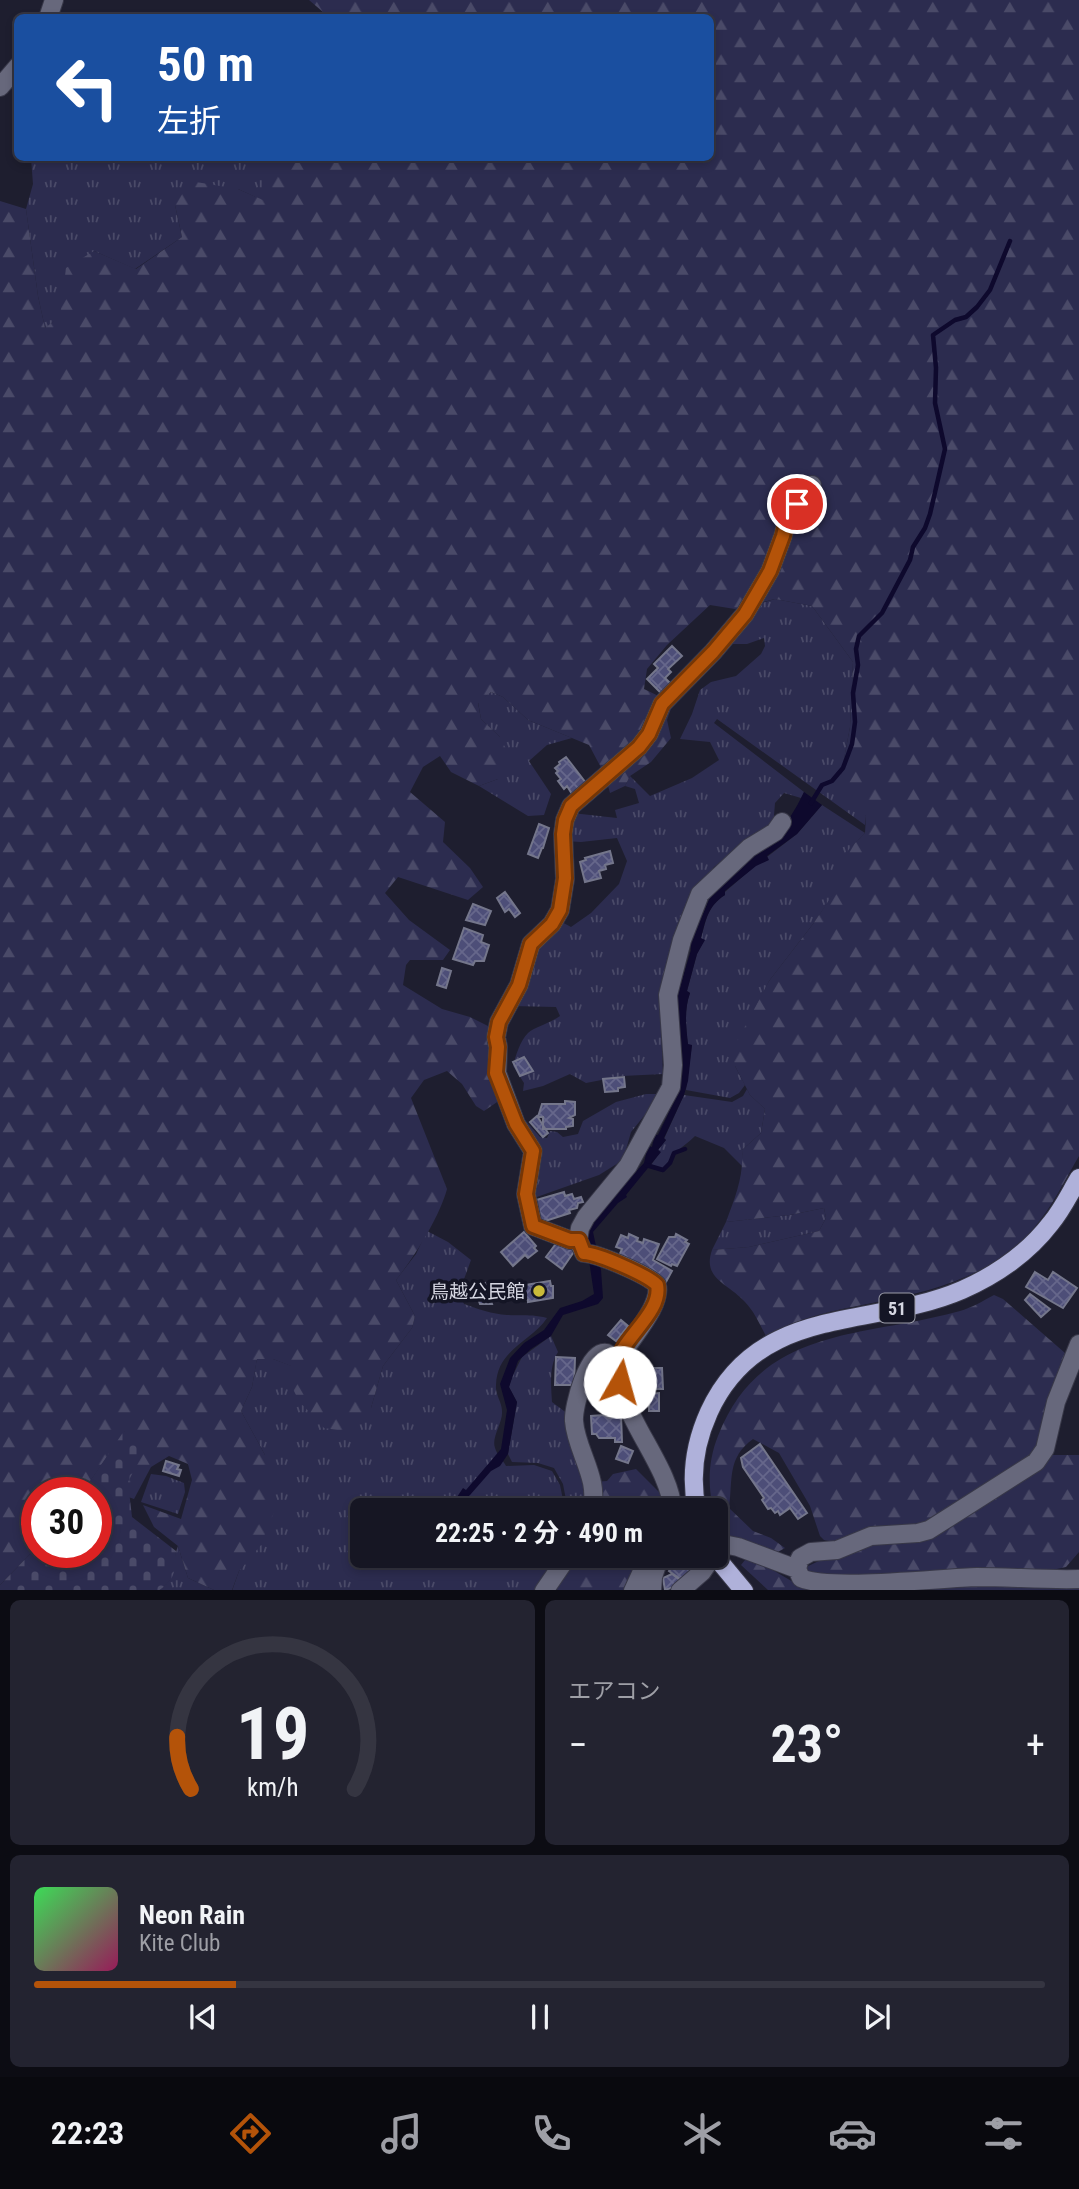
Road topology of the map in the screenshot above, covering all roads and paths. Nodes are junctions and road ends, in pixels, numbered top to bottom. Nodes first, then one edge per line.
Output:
1 (14, 71) edge
2 (0, 87) edge
3 (811, 485) dead end
4 (782, 822) dead end
5 (1079, 1178) edge
6 (588, 1249) junction
7 (1079, 1344) edge
8 (617, 1364) junction
9 (593, 1498) edge
10 (670, 1498) edge
11 (696, 1498) edge
12 (728, 1545) edge
13 (560, 1568) edge
14 (644, 1568) edge
15 (656, 1568) edge
16 (705, 1568) edge
17 (725, 1568) edge
18 (797, 1569) junction
19 (1079, 1579) edge
20 (545, 1590) edge
21 (634, 1590) edge
22 (652, 1590) edge
23 (681, 1590) edge
24 (743, 1590) edge

1 - 2 street
3 - 6 street
4 - 6 street
5 - 11 main road, 51
6 - 8 street
7 - 18 street
8 - 9 street
8 - 10 street
12 - 18 street
13 - 20 street
14 - 21 street
15 - 22 street
16 - 23 street
17 - 24 main road
18 - 19 street

